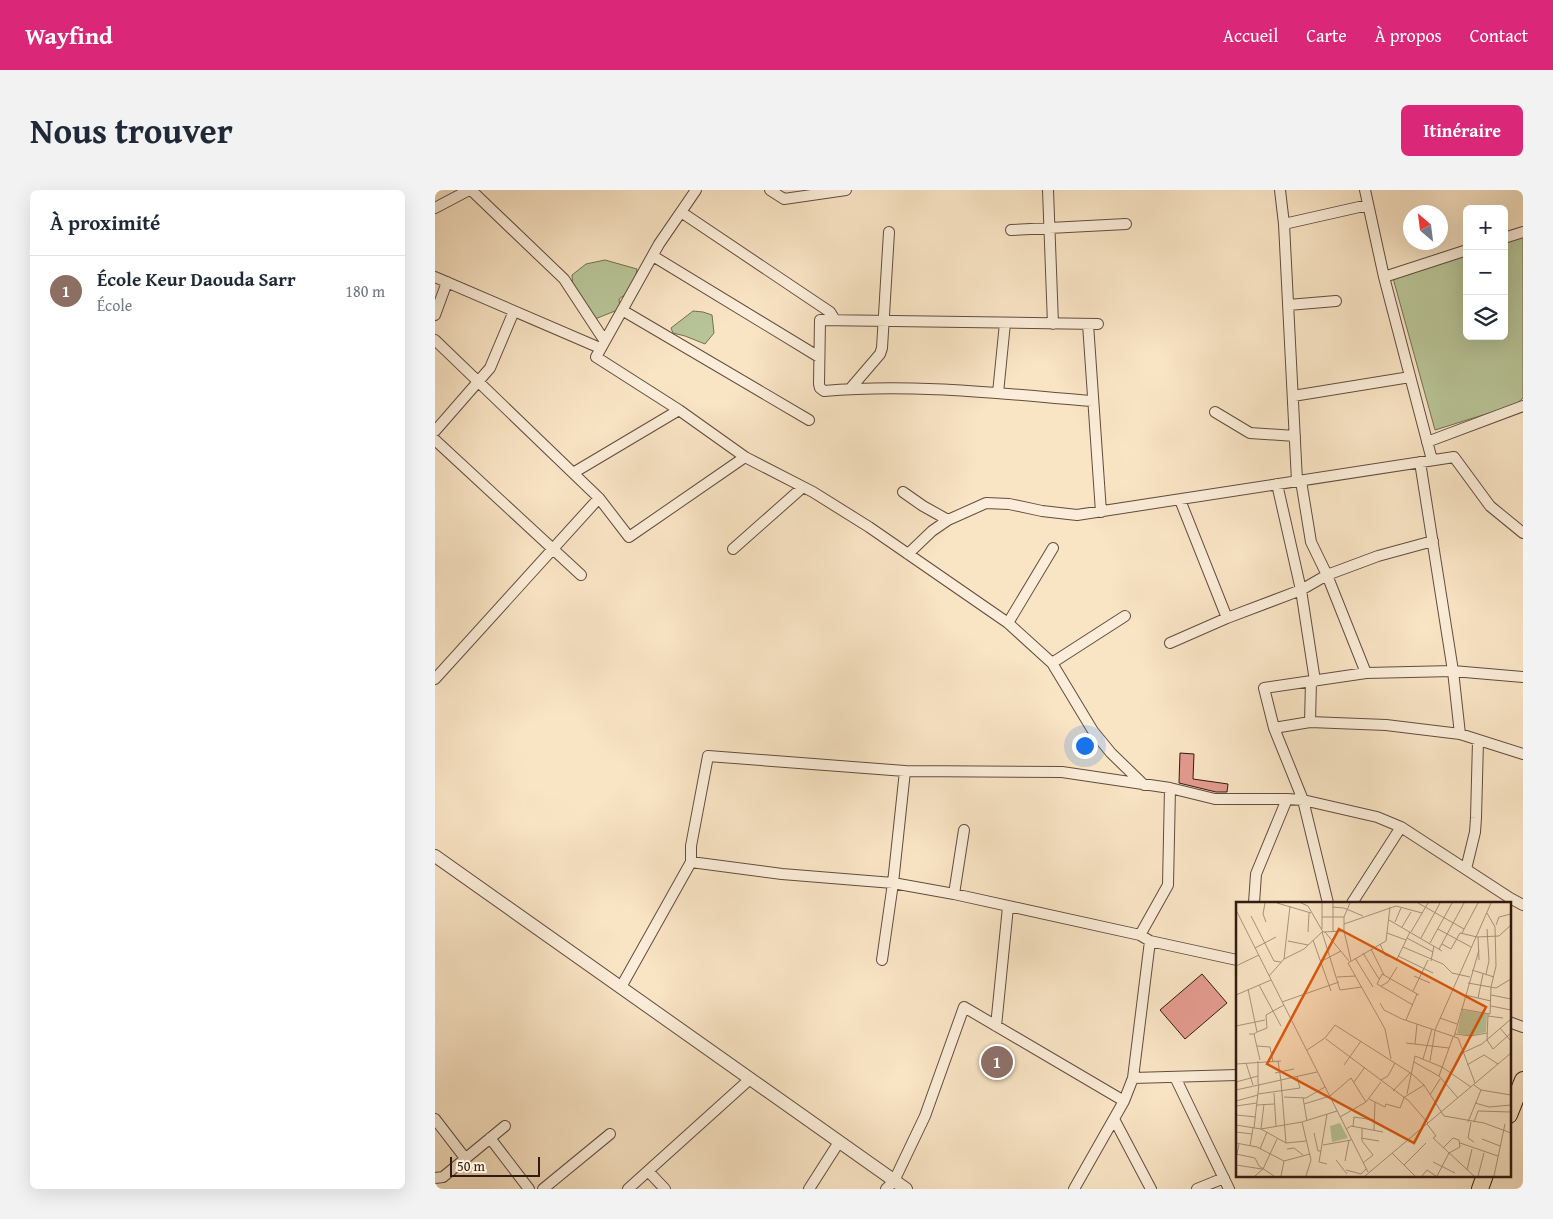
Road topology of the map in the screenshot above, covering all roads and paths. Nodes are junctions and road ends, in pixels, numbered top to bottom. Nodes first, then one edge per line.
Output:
1 (470, 190) edge
2 (696, 190) edge
3 (770, 190) edge
4 (846, 190) edge
5 (1048, 190) edge
6 (1280, 190) edge
7 (1365, 190) edge
8 (782, 195) edge
9 (1368, 205) junction
10 (435, 208) edge
11 (681, 212) junction
12 (1126, 224) dead end
13 (1284, 224) junction
14 (1049, 228) junction
15 (1011, 230) dead end
16 (889, 232) dead end
17 (1523, 232) edge
18 (1508, 237) edge
19 (1463, 251) edge
20 (653, 256) junction
21 (1384, 276) junction
22 (435, 277) edge
23 (447, 282) junction
24 (1336, 300) dead end
25 (1288, 306) junction
26 (622, 310) junction
27 (513, 311) junction
28 (435, 315) edge
29 (835, 320) junction
30 (883, 321) junction
31 (1005, 323) junction
32 (1053, 324) junction
33 (435, 340) edge
34 (602, 344) junction
35 (819, 357) junction
36 (1410, 377) junction
37 (479, 382) junction
38 (850, 389) junction
39 (998, 393) junction
40 (1293, 396) junction
41 (1093, 401) junction
42 (1523, 406) edge
43 (679, 410) junction
44 (1215, 412) dead end
45 (809, 420) dead end
46 (435, 431) edge
47 (1295, 436) junction
48 (435, 440) edge
49 (1427, 442) junction
50 (745, 456) junction
51 (1432, 460) junction
52 (1420, 462) junction
53 (573, 473) junction
54 (1299, 481) junction
55 (1277, 484) junction
56 (803, 487) junction
57 (903, 492) dead end
58 (599, 498) junction
59 (1180, 500) junction
60 (1101, 512) junction
61 (948, 520) junction
62 (1523, 532) edge
63 (1433, 541) junction
64 (1053, 548) dead end
65 (553, 549) junction
66 (733, 550) dead end
67 (908, 554) junction
68 (581, 575) dead end
69 (1327, 576) junction
70 (1301, 590) junction
71 (1125, 616) dead end
72 (1227, 618) junction
73 (1008, 623) junction
74 (1170, 643) dead end
75 (1051, 663) junction
76 (1453, 671) junction
77 (1366, 673) junction
78 (1523, 676) edge
79 (435, 679) edge
80 (1313, 681) junction
81 (1310, 722) junction
82 (1274, 728) junction
83 (1460, 734) junction
84 (1478, 741) junction
85 (1523, 754) edge
86 (905, 771) junction
87 (1144, 785) junction
88 (1170, 788) junction
89 (1287, 799) junction
90 (1303, 800) junction
91 (1401, 827) junction
92 (964, 830) dead end
93 (435, 856) edge
94 (691, 862) junction
95 (1466, 869) junction
96 (893, 883) junction
97 (954, 894) junction
98 (1255, 902) edge
99 (1328, 902) edge
100 (1353, 902) edge
101 (1523, 905) edge
102 (1008, 907) junction
103 (1140, 935) junction
104 (1150, 941) junction
105 (882, 960) dead end
106 (1236, 960) edge
107 (621, 988) junction
108 (1511, 1023) edge
109 (996, 1026) junction
110 (1523, 1027) edge
111 (1236, 1075) edge
112 (1175, 1077) junction
113 (1133, 1078) junction
114 (750, 1079) junction
115 (1523, 1080) edge
116 (1124, 1101) junction
117 (1511, 1110) edge
118 (435, 1119) edge
119 (1114, 1119) junction
120 (505, 1126) dead end
121 (610, 1134) dead end
122 (490, 1138) junction
123 (839, 1142) junction
124 (465, 1158) junction
125 (648, 1171) junction
126 (1485, 1176) edge
127 (435, 1178) edge
128 (1224, 1178) junction
129 (890, 1185) edge
130 (529, 1189) edge
131 (543, 1189) edge
132 (628, 1189) edge
133 (665, 1189) edge
134 (809, 1189) edge
135 (905, 1189) edge
136 (1074, 1189) edge
137 (1151, 1189) edge
138 (1197, 1189) edge
139 (1229, 1189) edge
140 (1479, 1189) edge

1 - 10 street
1 - 34 street
2 - 11 street
3 - 8 street
4 - 8 street
5 - 14 street
6 - 13 street
7 - 9 street
9 - 13 street
9 - 21 street
11 - 20 street
11 - 29 street
12 - 14 street
13 - 25 street
14 - 15 street
14 - 32 street
16 - 30 street
17 - 18 street
19 - 21 street
20 - 26 street
20 - 35 street
21 - 36 street
22 - 23 street
23 - 27 street
23 - 28 street
24 - 25 street
25 - 40 street
26 - 34 street
26 - 45 street
27 - 34 street
27 - 37 street
29 - 30 street
29 - 35 street
30 - 31 street
30 - 38 street
31 - 32 street
31 - 39 street
32 - 41 street
33 - 37 street
34 - 43 street
35 - 38 street
36 - 40 street
36 - 49 street
37 - 46 street
37 - 53 street
38 - 39 street
39 - 41 street
40 - 47 street
41 - 60 street
42 - 49 street
43 - 50 street
43 - 53 street
44 - 47 street
47 - 54 street
48 - 65 street
49 - 51 street
50 - 56 street
50 - 58 street
51 - 52 street
51 - 62 street
52 - 54 street
52 - 63 street
53 - 58 street
54 - 55 street
54 - 69 street
55 - 59 street
55 - 70 street
56 - 66 street
56 - 67 street
57 - 61 street
58 - 65 street
59 - 60 street
59 - 72 street
60 - 61 street
61 - 67 street
63 - 69 street
63 - 76 street
64 - 73 street
65 - 68 street
65 - 79 street
67 - 73 street
69 - 70 street
69 - 77 street
70 - 72 street
70 - 80 street
71 - 75 street
72 - 74 street
73 - 75 street
75 - 87 street
76 - 77 street
76 - 78 street
76 - 83 street
77 - 80 street
80 - 81 street
80 - 82 street
81 - 82 street
81 - 83 street
82 - 90 street
83 - 84 street
84 - 85 street
84 - 95 street
86 - 87 street
86 - 94 street
86 - 96 street
87 - 88 street
88 - 89 street
88 - 103 street
89 - 90 street
89 - 98 street
90 - 91 street
90 - 99 street
91 - 95 street
91 - 100 street
92 - 97 street
93 - 107 street
94 - 96 street
94 - 107 street
95 - 101 street
96 - 97 street
96 - 105 street
97 - 102 street
102 - 103 street
102 - 109 street
103 - 104 street
104 - 106 street
104 - 113 street
107 - 114 street
108 - 110 street
109 - 116 street
109 - 129 street
111 - 112 street
112 - 113 street
112 - 128 street
113 - 116 street
114 - 123 street
114 - 125 street
115 - 117 main road
116 - 119 street
118 - 124 street
119 - 136 street
119 - 137 street
120 - 122 street
121 - 131 street
122 - 124 street
122 - 130 street
123 - 129 street
123 - 134 street
124 - 127 street
125 - 132 street
125 - 133 street
126 - 140 main road
128 - 138 street
128 - 139 street
129 - 135 street

